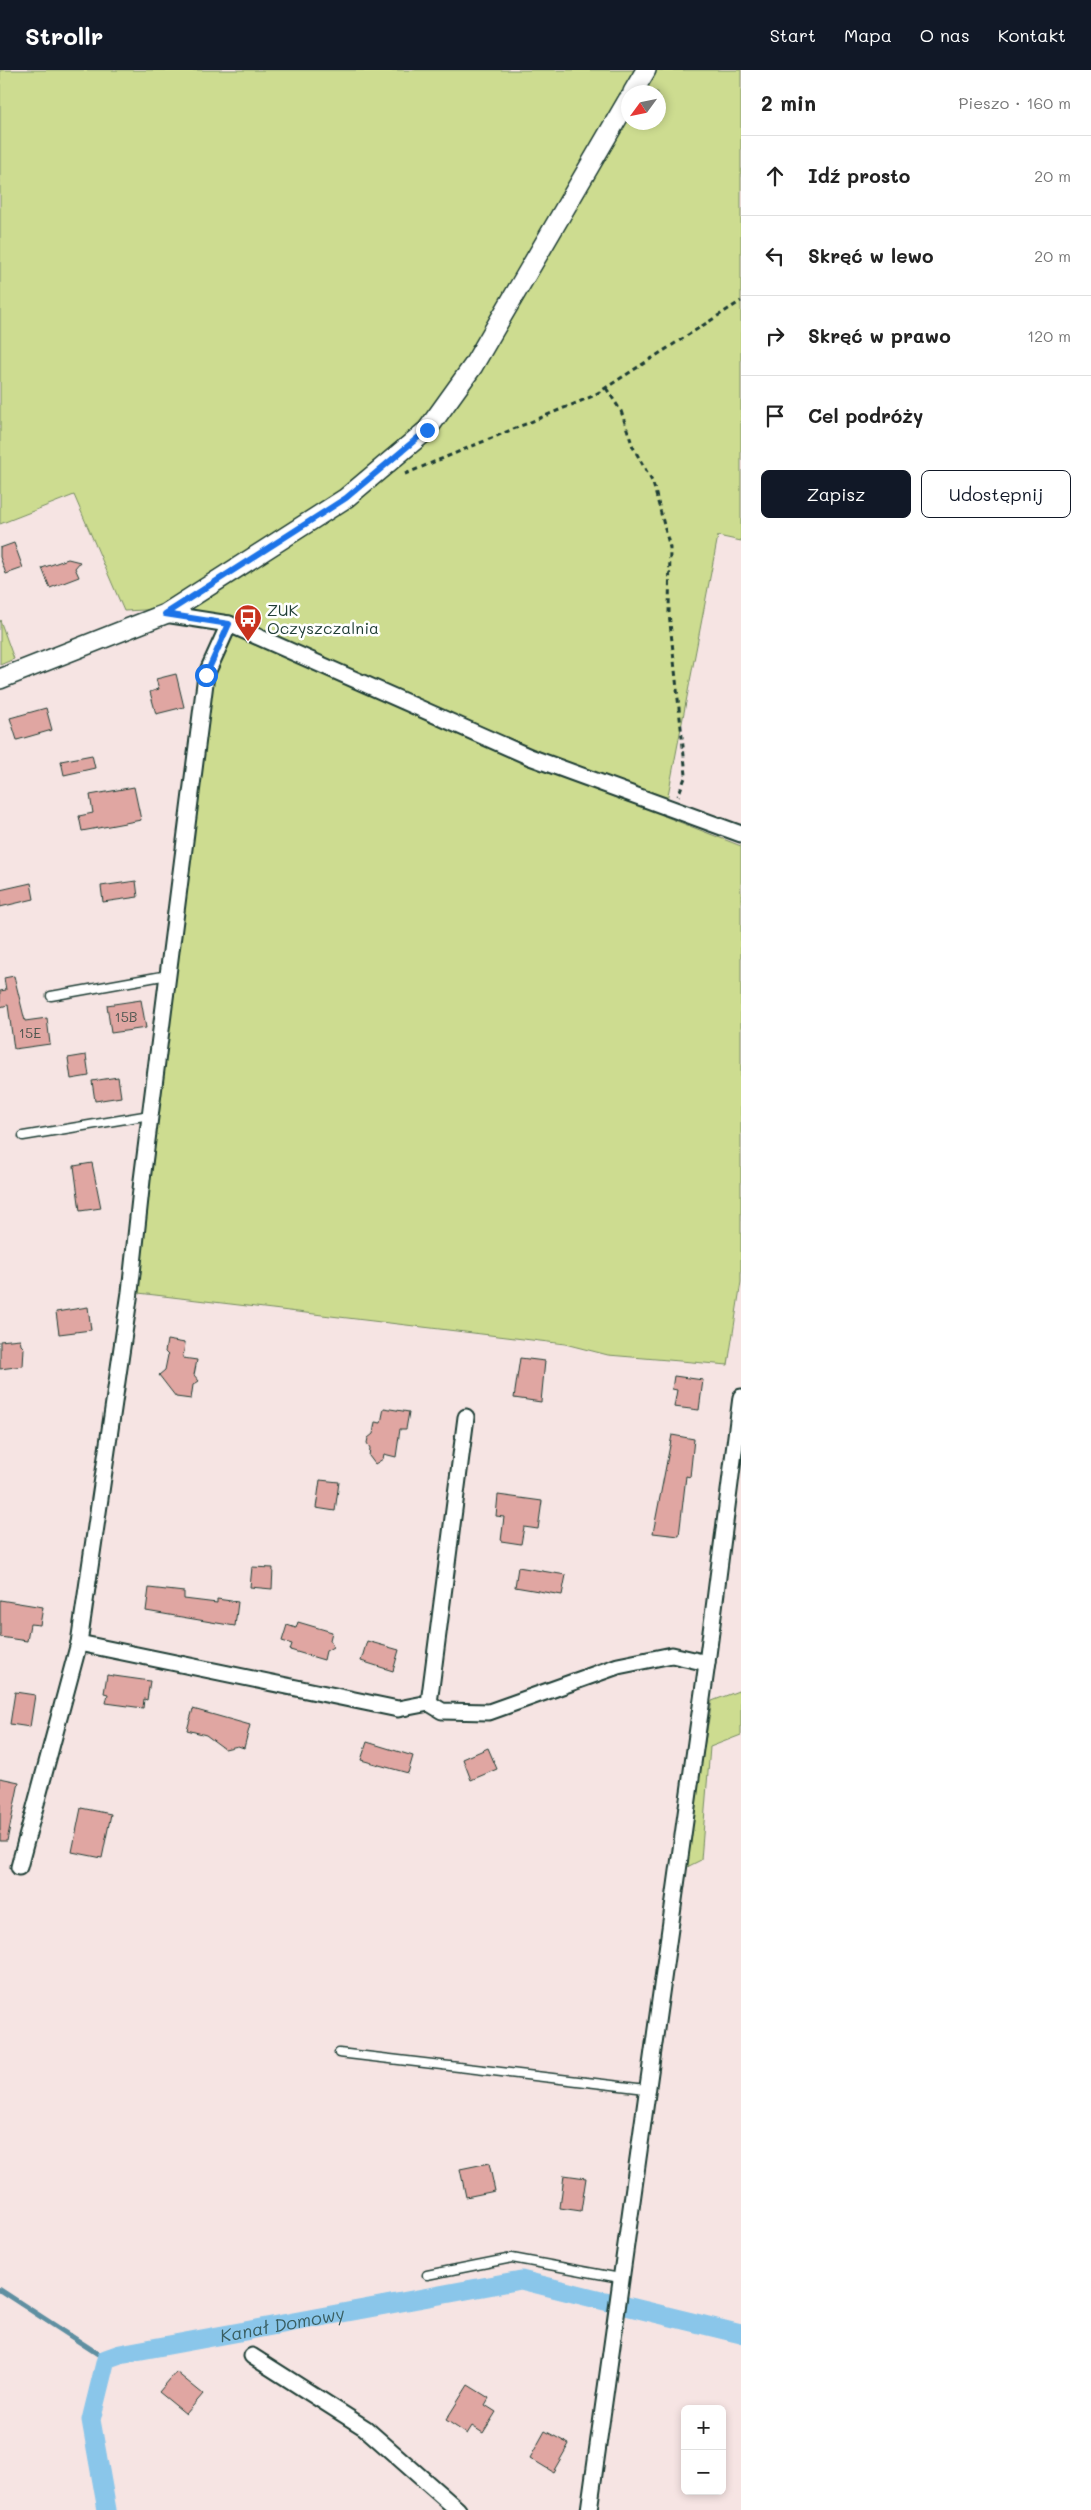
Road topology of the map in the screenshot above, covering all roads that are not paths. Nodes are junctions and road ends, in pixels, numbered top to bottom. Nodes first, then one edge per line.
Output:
1 (646, 70) edge
2 (637, 85) edge
3 (621, 112) edge
4 (165, 614) junction
5 (229, 624) junction
6 (0, 679) edge
7 (741, 834) edge
8 (168, 975) junction
9 (51, 996) dead end
10 (150, 1115) junction
11 (23, 1136) dead end
12 (741, 1397) edge
13 (466, 1417) dead end
14 (79, 1643) junction
15 (707, 1663) junction
16 (429, 1703) junction
17 (20, 1867) dead end
18 (339, 2053) dead end
19 (646, 2089) junction
20 (427, 2275) dead end
21 (620, 2278) junction
22 (252, 2356) dead end
23 (458, 2510) edge
24 (589, 2510) edge

1 - 2 street
3 - 4 street
4 - 5 street
4 - 6 street
5 - 7 street
5 - 8 street
8 - 9 lane
8 - 10 street
10 - 11 lane
10 - 14 street
12 - 15 street
13 - 16 street
14 - 16 street
14 - 17 street
15 - 16 street
15 - 19 street
18 - 19 lane
19 - 21 street
20 - 21 lane
21 - 24 street
22 - 23 street

